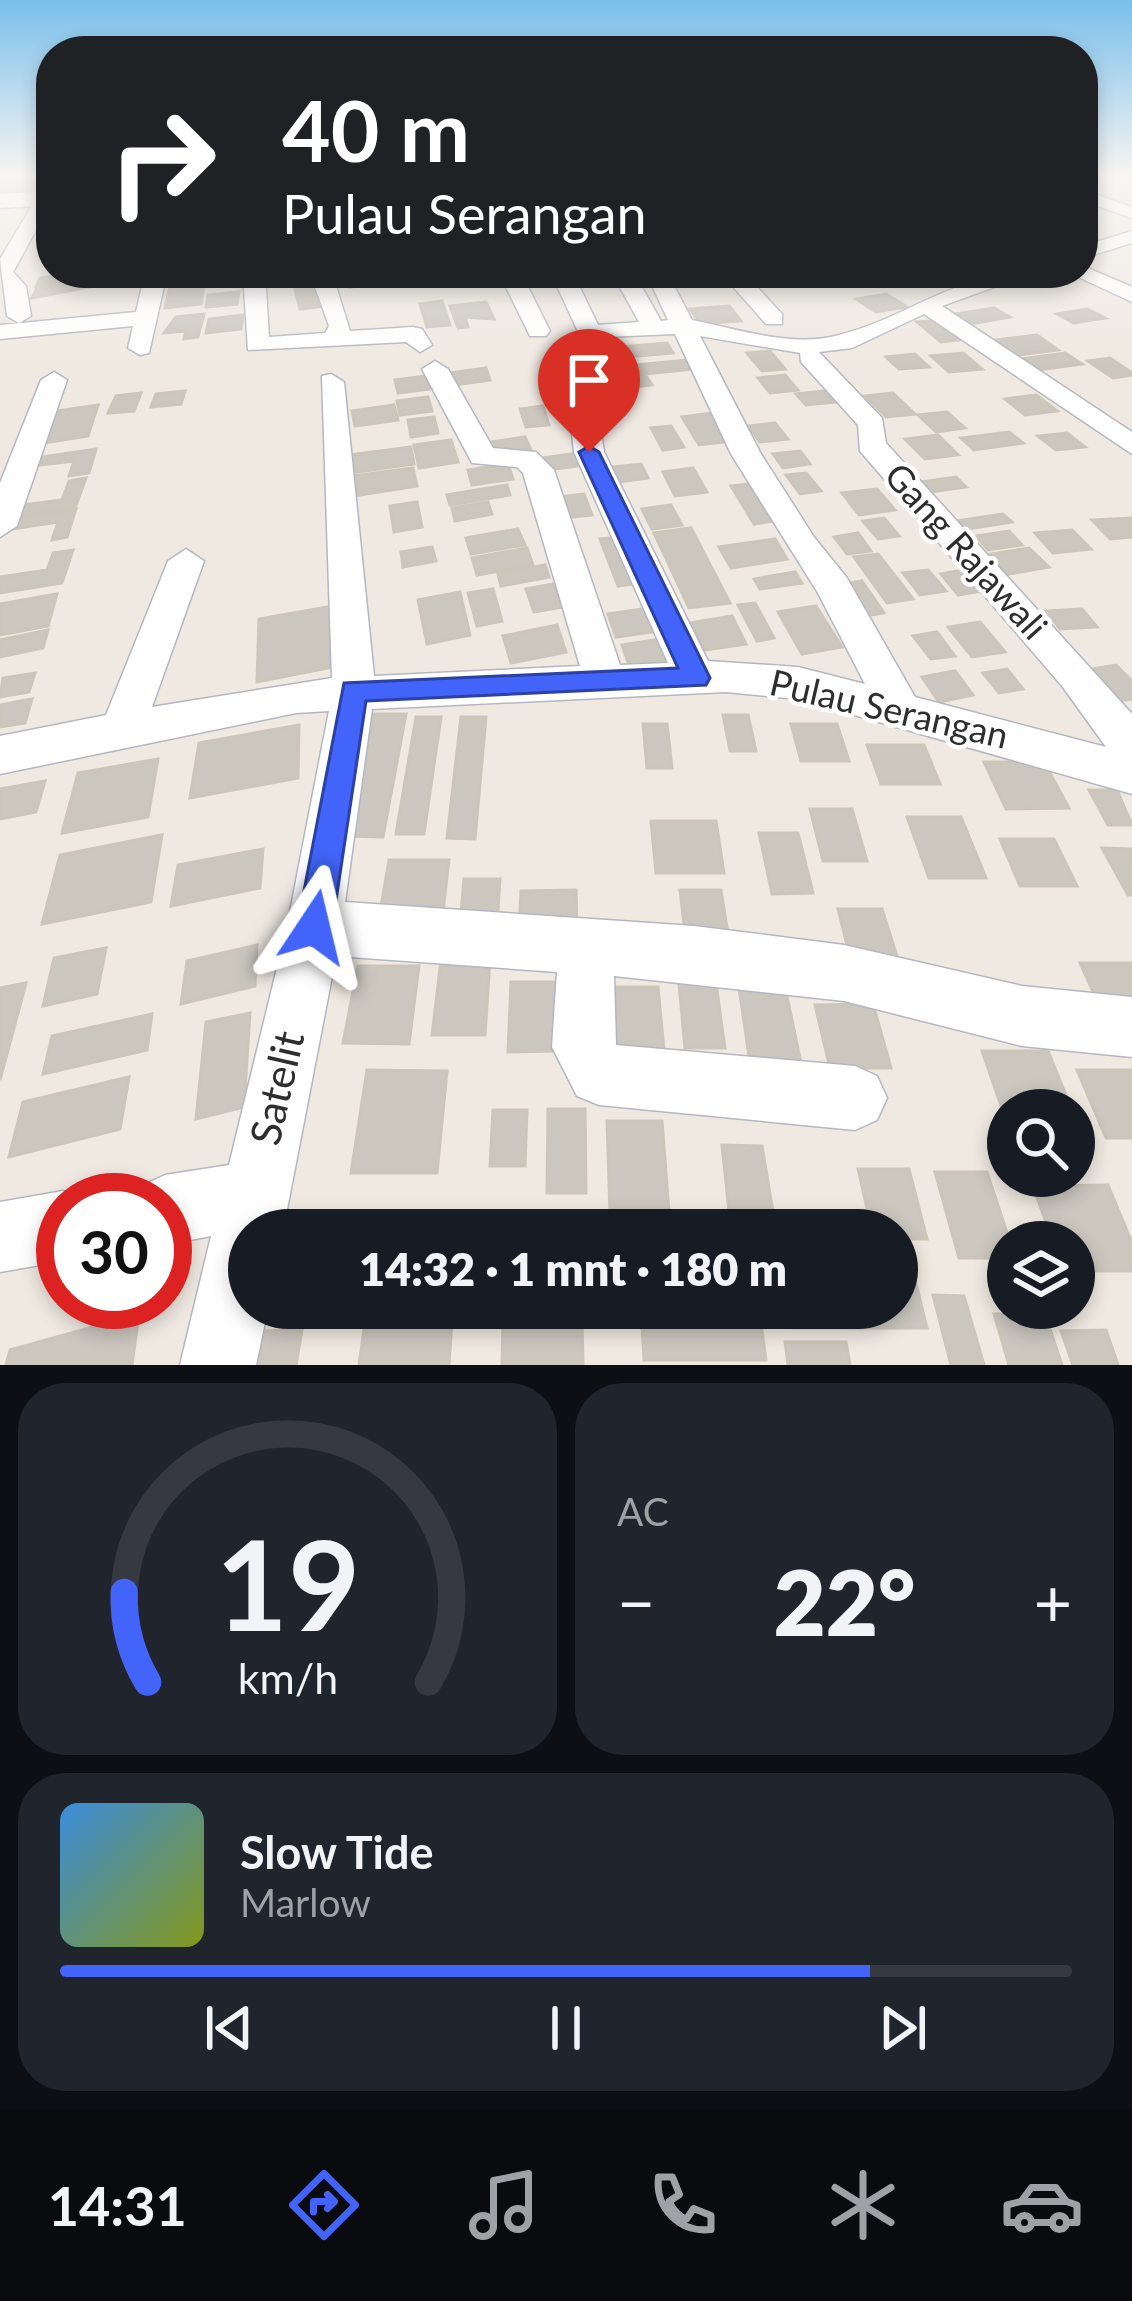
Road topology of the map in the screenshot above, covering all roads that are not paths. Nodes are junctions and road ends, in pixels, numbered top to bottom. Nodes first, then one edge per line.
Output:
1 (20, 239) edge
2 (1128, 239) edge
3 (1098, 248) edge
4 (1098, 279) edge
5 (153, 288) edge
6 (254, 288) edge
7 (327, 288) edge
8 (518, 288) edge
9 (569, 288) edge
10 (636, 288) edge
11 (661, 288) edge
12 (747, 288) edge
13 (946, 288) edge
14 (968, 288) edge
15 (954, 292) junction
16 (1132, 295) edge
17 (927, 306) junction
18 (148, 318) junction
19 (775, 319) dead end
20 (10, 324) edge
21 (669, 326) junction
22 (538, 331) dead end
23 (335, 337) junction
24 (140, 348) dead end
25 (810, 357) dead end
26 (54, 380) dead end
27 (332, 382) dead end
28 (583, 406) dead end
29 (1132, 445) edge
30 (0, 526) edge
31 (186, 561) dead end
32 (696, 678) junction
33 (605, 682) junction
34 (354, 691) junction
35 (899, 708) junction
36 (122, 730) junction
37 (1132, 747) edge
38 (0, 755) edge
39 (1132, 774) edge
40 (314, 927) junction
41 (587, 947) junction
42 (1132, 1027) edge
43 (855, 1097) dead end
44 (252, 1196) junction
45 (192, 1206) edge
46 (36, 1231) edge
47 (0, 1237) edge
48 (218, 1365) edge

1 - 20 street
2 - 3 street
4 - 16 street
5 - 18 street
6 - 23 street
7 - 23 street
8 - 22 street
9 - 21 street
10 - 21 street
11 - 21 street
12 - 19 street
13 - 15 street
14 - 15 street
15 - 17 street
17 - 21 street
17 - 29 street
18 - 20 street
18 - 24 street
21 - 35 street
23 - 33 street
25 - 37 street, Gang Rajawali
26 - 30 street
27 - 34 street, Satelit
28 - 32 street
31 - 36 street
32 - 33 street, Pulau Serangan
32 - 35 street, Pulau Serangan
33 - 34 street, Pulau Serangan
34 - 36 street, Pulau Serangan
34 - 40 street, Satelit
35 - 39 street, Pulau Serangan
36 - 38 street, Pulau Serangan
40 - 41 street
40 - 44 street, Satelit
41 - 42 street
41 - 43 street
44 - 45 street
44 - 48 street, Satelit
46 - 47 street

